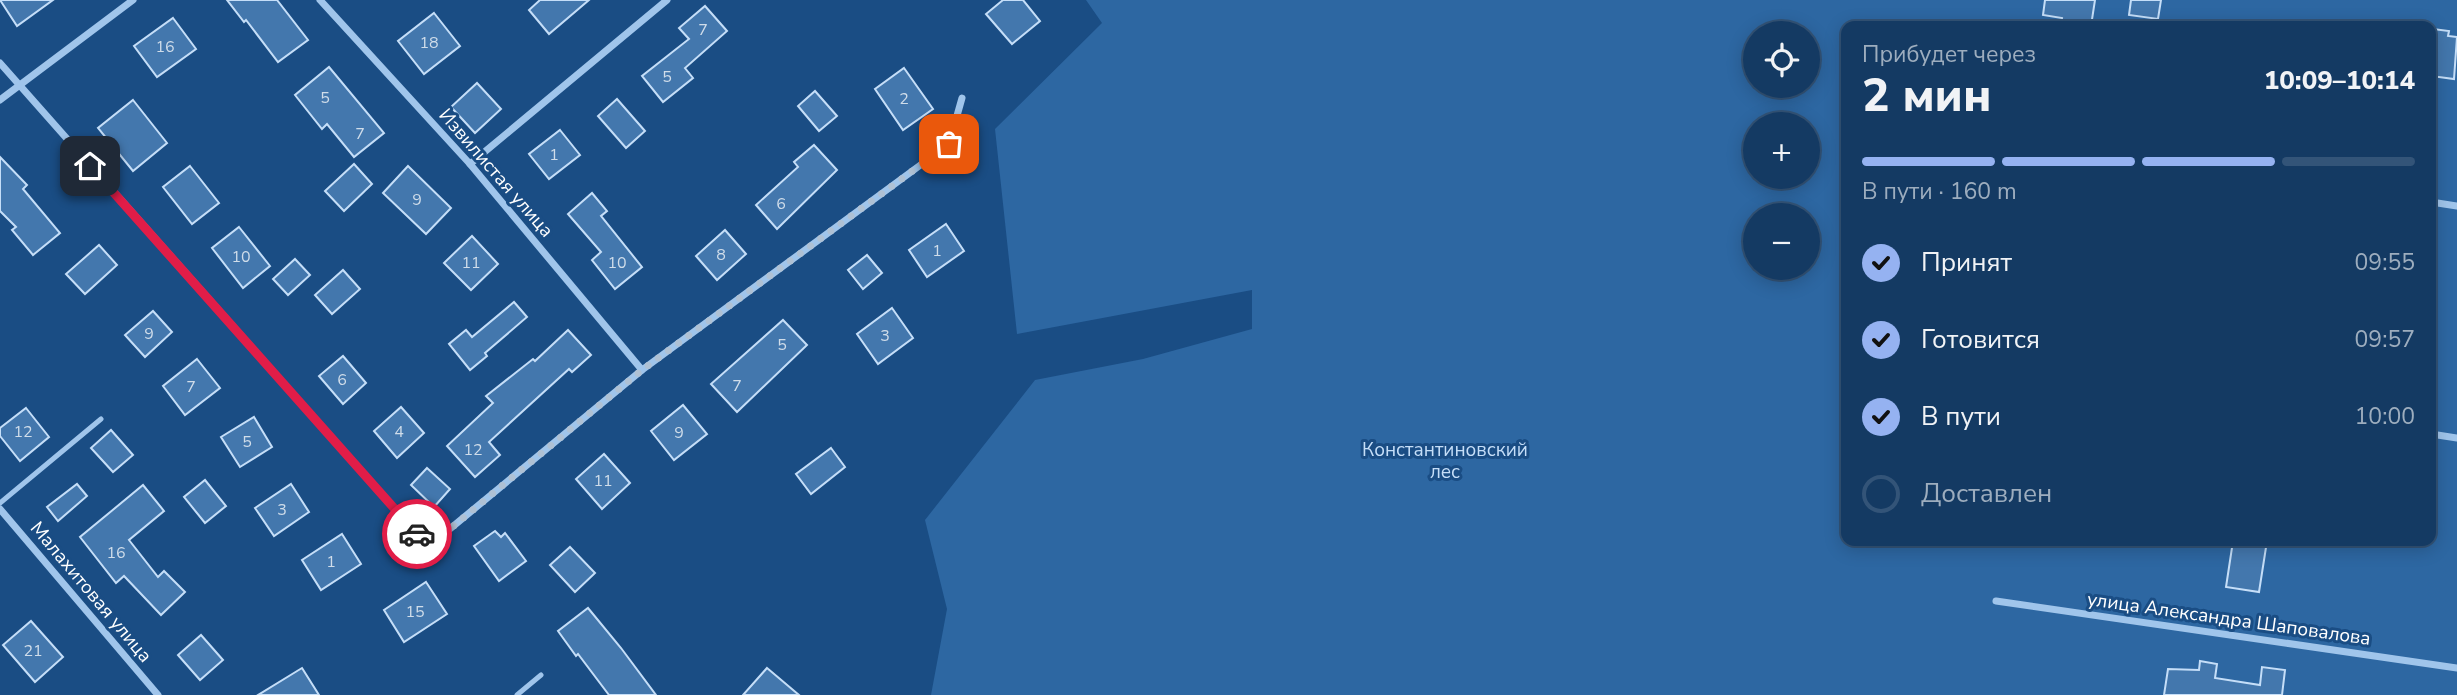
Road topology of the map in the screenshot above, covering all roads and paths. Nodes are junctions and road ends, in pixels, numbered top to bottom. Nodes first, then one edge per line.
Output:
1 (133, 0) edge
2 (320, 0) edge
3 (667, 0) edge
4 (0, 63) edge
5 (19, 85) junction
6 (962, 98) dead end
7 (0, 100) edge
8 (470, 164) junction
9 (2436, 203) edge
10 (2457, 206) edge
11 (642, 370) junction
12 (101, 419) dead end
13 (2436, 435) edge
14 (2457, 438) edge
15 (0, 503) edge
16 (0, 509) edge
17 (1996, 601) dead end
18 (2457, 668) edge
19 (541, 676) dead end
20 (158, 695) edge
21 (517, 695) edge

1 - 5 street
2 - 8 street, Извилистая улица
3 - 8 street
4 - 5 street
5 - 7 street
5 - 11 street
6 - 11 street
8 - 11 street, Извилистая улица
9 - 10 street
12 - 15 lane
13 - 14 street
16 - 20 street, Малахитовая улица
17 - 18 street, улица Александра Шаповалова
19 - 21 lane

